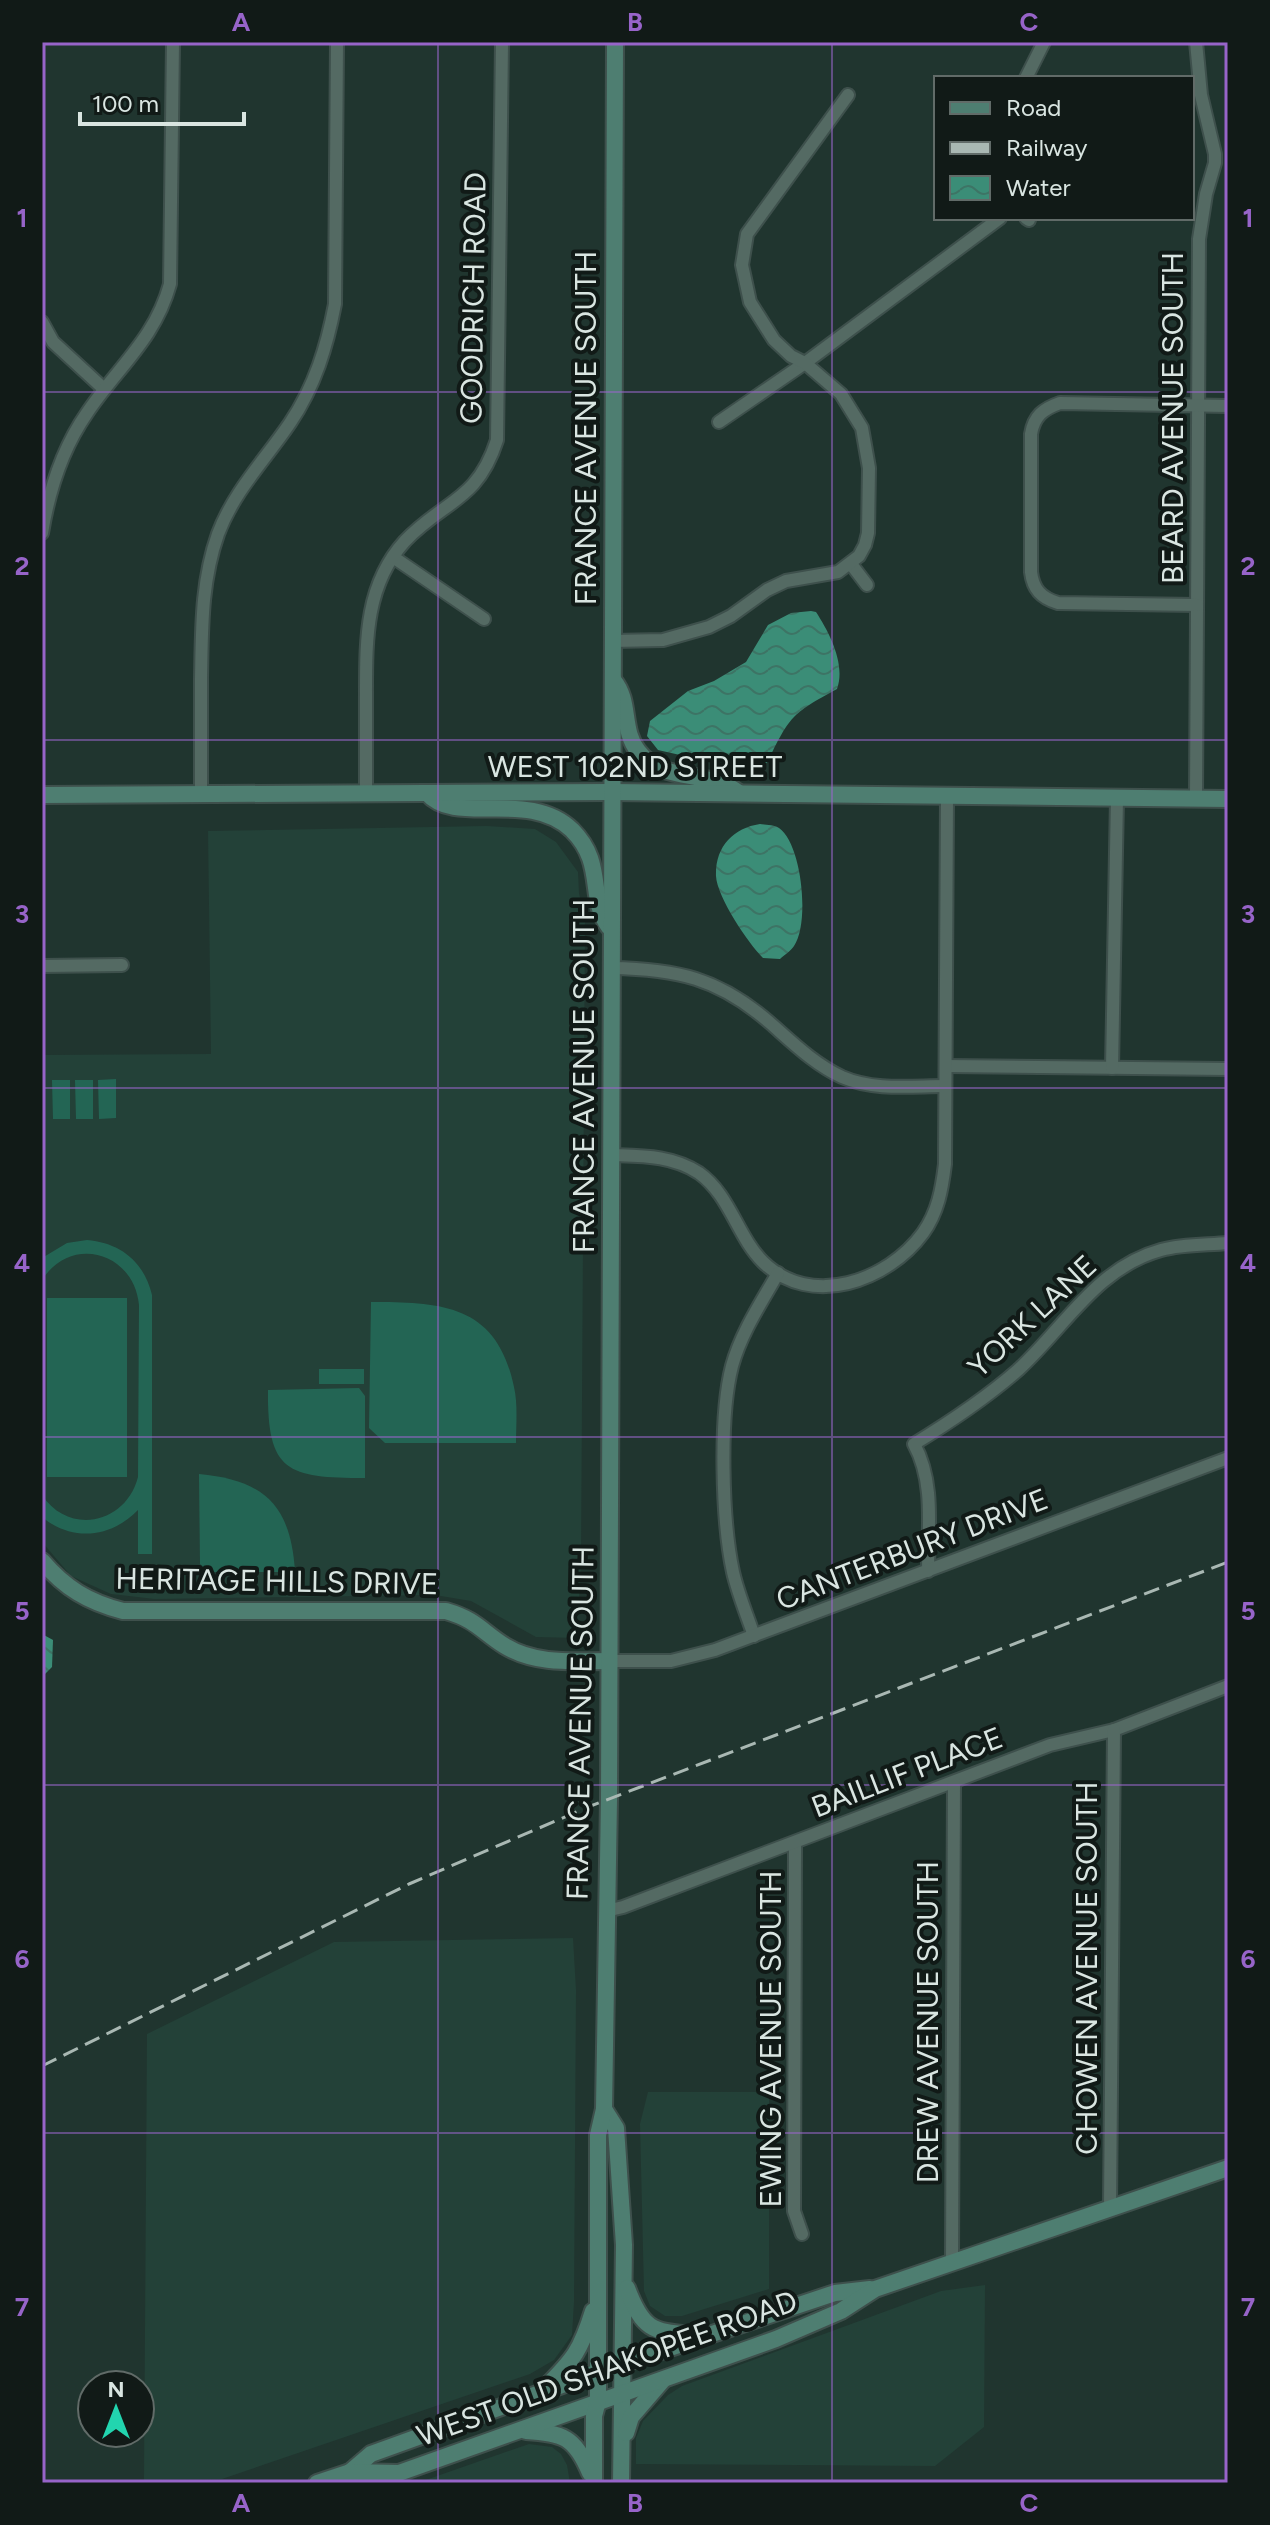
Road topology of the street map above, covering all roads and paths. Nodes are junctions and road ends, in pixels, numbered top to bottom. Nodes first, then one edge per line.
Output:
1 (173, 42) edge
2 (337, 42) edge
3 (502, 42) edge
4 (615, 42) edge
5 (1044, 42) edge
6 (1196, 42) edge
7 (1026, 76) edge
8 (848, 95) dead end
9 (997, 220) edge
10 (42, 322) edge
11 (805, 363) junction
12 (104, 389) junction
13 (1198, 405) junction
14 (1228, 406) edge
15 (719, 422) dead end
16 (42, 533) edge
17 (393, 557) junction
18 (851, 564) junction
19 (867, 585) dead end
20 (1197, 605) junction
21 (484, 619) dead end
22 (612, 641) junction
23 (612, 678) junction
24 (611, 792) junction
25 (427, 793) junction
26 (201, 794) junction
27 (366, 794) junction
28 (741, 794) junction
29 (42, 795) edge
30 (947, 796) junction
31 (1117, 798) junction
32 (1196, 798) junction
33 (1228, 799) edge
34 (611, 930) junction
35 (122, 965) dead end
36 (42, 966) edge
37 (611, 968) junction
38 (946, 1066) junction
39 (1112, 1068) junction
40 (1228, 1069) edge
41 (945, 1086) junction
42 (611, 1155) junction
43 (1228, 1243) edge
44 (778, 1273) junction
45 (1228, 1458) edge
46 (42, 1561) edge
47 (928, 1571) junction
48 (754, 1636) junction
49 (609, 1661) junction
50 (1228, 1686) edge
51 (1114, 1730) junction
52 (954, 1782) junction
53 (795, 1843) junction
54 (606, 1911) junction
55 (604, 2109) junction
56 (1228, 2168) edge
57 (1110, 2207) junction
58 (802, 2234) dead end
59 (952, 2261) junction
60 (624, 2280) junction
61 (875, 2289) junction
62 (598, 2294) junction
63 (705, 2337) junction
64 (623, 2365) junction
65 (598, 2372) junction
66 (665, 2378) junction
67 (623, 2392) junction
68 (539, 2394) junction
69 (598, 2401) junction
70 (516, 2430) junction
71 (623, 2443) junction
72 (350, 2472) junction
73 (594, 2481) edge
74 (317, 2483) edge
75 (621, 2483) edge

1 - 12 street
2 - 26 street
3 - 17 street, GOODRICH ROAD
4 - 22 main road, FRANCE AVENUE SOUTH
5 - 7 street
6 - 13 street, BEARD AVENUE SOUTH
8 - 11 street
9 - 11 street
10 - 12 street
11 - 15 street
11 - 18 street
12 - 16 street
13 - 14 street
13 - 20 street, BEARD AVENUE SOUTH
13 - 20 street
17 - 21 street
17 - 27 street, GOODRICH ROAD
18 - 19 street
18 - 22 street
20 - 32 street, BEARD AVENUE SOUTH
22 - 23 main road, FRANCE AVENUE SOUTH
23 - 24 main road, FRANCE AVENUE SOUTH
23 - 28 main road
24 - 25 main road, WEST 102ND STREET
24 - 28 main road, WEST 102ND STREET
24 - 34 main road, FRANCE AVENUE SOUTH
25 - 27 main road, WEST 102ND STREET
25 - 34 main road
26 - 27 main road, WEST 102ND STREET
26 - 29 main road, WEST 102ND STREET
28 - 30 main road, WEST 102ND STREET
30 - 31 main road, WEST 102ND STREET
30 - 38 street
31 - 32 main road, WEST 102ND STREET
31 - 39 street
32 - 33 main road, WEST 102ND STREET
34 - 37 main road, FRANCE AVENUE SOUTH
35 - 36 street
37 - 41 street
37 - 42 main road, FRANCE AVENUE SOUTH
38 - 39 street
38 - 41 street
39 - 40 street
41 - 44 street
42 - 44 street
42 - 49 main road, FRANCE AVENUE SOUTH
43 - 47 street, YORK LANE
44 - 48 street
45 - 47 street, CANTERBURY DRIVE
46 - 49 main road, HERITAGE HILLS DRIVE
47 - 48 street, CANTERBURY DRIVE
48 - 49 street, CANTERBURY DRIVE
49 - 54 main road, FRANCE AVENUE SOUTH
50 - 51 street, BAILLIF PLACE
51 - 52 street, BAILLIF PLACE
51 - 57 street, CHOWEN AVENUE SOUTH
52 - 53 street, BAILLIF PLACE
52 - 59 street, DREW AVENUE SOUTH
53 - 54 street, BAILLIF PLACE
53 - 58 street, EWING AVENUE SOUTH
54 - 55 main road, FRANCE AVENUE SOUTH
55 - 60 main road, FRANCE AVENUE SOUTH
55 - 62 main road, FRANCE AVENUE SOUTH
56 - 57 main road, WEST OLD SHAKOPEE ROAD
57 - 59 main road, WEST OLD SHAKOPEE ROAD
59 - 61 main road, WEST OLD SHAKOPEE ROAD
60 - 63 main road
60 - 64 main road, FRANCE AVENUE SOUTH
61 - 63 main road, WEST OLD SHAKOPEE ROAD
61 - 66 main road, WEST OLD SHAKOPEE ROAD
62 - 65 main road, FRANCE AVENUE SOUTH
62 - 68 main road
63 - 64 main road, WEST OLD SHAKOPEE ROAD
64 - 65 main road, WEST OLD SHAKOPEE ROAD
64 - 67 main road, FRANCE AVENUE SOUTH
65 - 68 main road, WEST OLD SHAKOPEE ROAD
65 - 69 main road, FRANCE AVENUE SOUTH
66 - 67 main road, WEST OLD SHAKOPEE ROAD
66 - 71 main road
67 - 69 main road, WEST OLD SHAKOPEE ROAD
67 - 71 main road, FRANCE AVENUE SOUTH
68 - 72 main road, WEST OLD SHAKOPEE ROAD
69 - 70 main road, WEST OLD SHAKOPEE ROAD
69 - 73 main road, FRANCE AVENUE SOUTH
70 - 72 main road, WEST OLD SHAKOPEE ROAD
70 - 73 main road
71 - 75 main road, FRANCE AVENUE SOUTH
72 - 74 main road, WEST OLD SHAKOPEE ROAD

